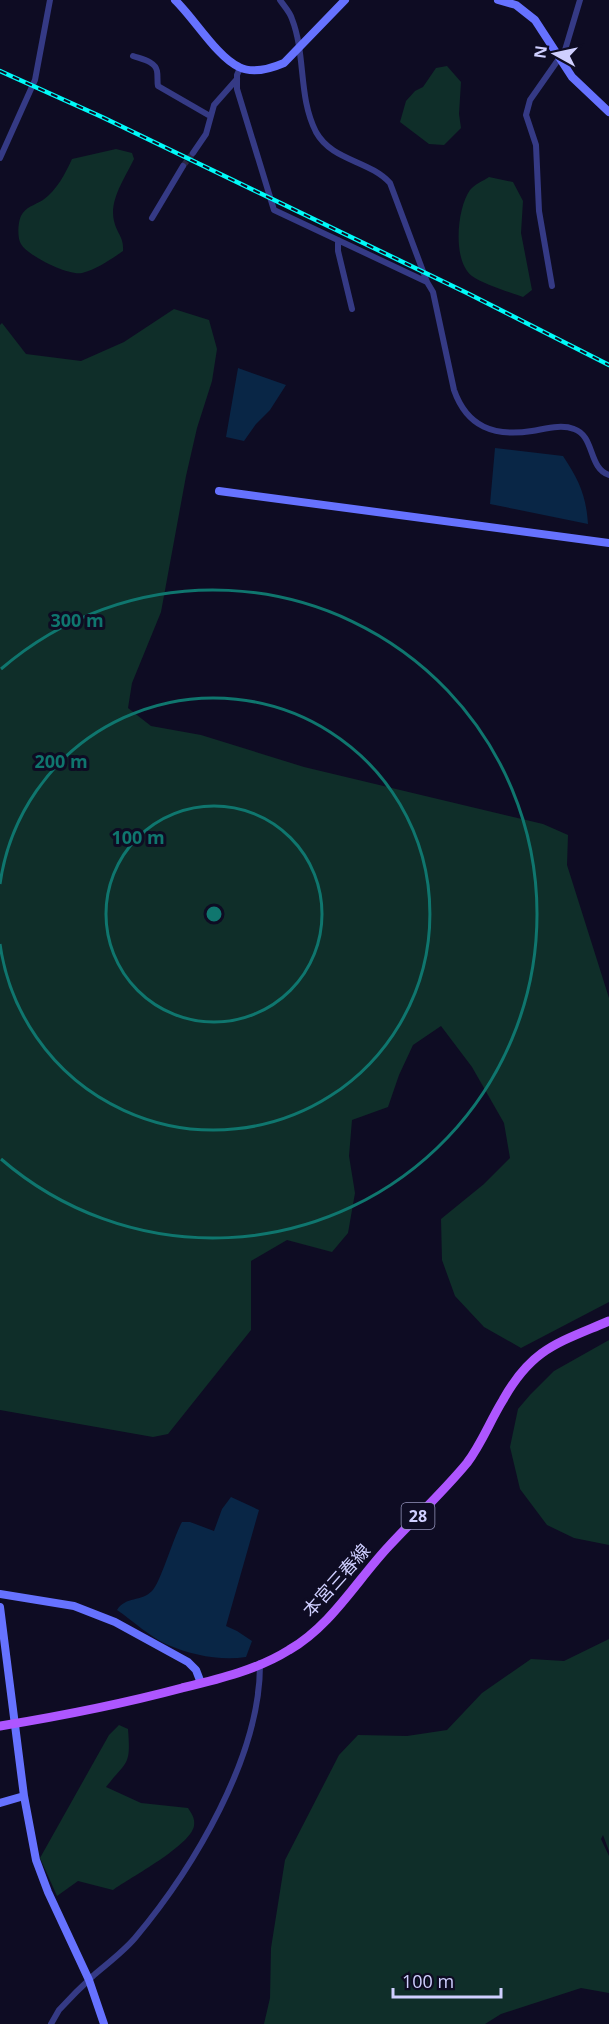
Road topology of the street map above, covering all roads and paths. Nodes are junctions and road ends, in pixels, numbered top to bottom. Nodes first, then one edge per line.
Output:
1 (50, 0) edge
2 (175, 0) edge
3 (280, 0) edge
4 (345, 0) edge
5 (498, 0) edge
6 (580, 0) edge
7 (299, 49) junction
8 (133, 56) dead end
9 (559, 58) junction
10 (240, 68) junction
11 (237, 79) junction
12 (609, 112) edge
13 (210, 116) junction
14 (194, 153) tunnel mouth
15 (0, 158) edge
16 (183, 166) tunnel mouth
17 (152, 218) dead end
18 (338, 240) junction
19 (427, 282) junction
20 (552, 286) dead end
21 (352, 309) dead end
22 (609, 475) edge
23 (219, 491) dead end
24 (609, 543) edge
25 (609, 1321) edge
26 (0, 1594) edge
27 (0, 1606) edge
28 (260, 1663) junction
29 (201, 1683) junction
30 (15, 1723) junction
31 (0, 1726) edge
32 (24, 1796) junction
33 (0, 1803) edge
34 (89, 1980) junction
35 (51, 2024) edge
36 (104, 2024) edge

1 - 15 street
2 - 10 street
3 - 7 street
4 - 7 street
5 - 9 street
6 - 9 street
7 - 10 street
7 - 19 street
8 - 13 street
9 - 12 street
9 - 20 street
10 - 11 street
11 - 13 street
11 - 18 street
13 - 14 street
16 - 17 street
18 - 19 street
18 - 21 street
19 - 22 street
23 - 24 street
25 - 28 main road, 本宮三春線 / 28
26 - 29 street
27 - 30 street
28 - 29 main road, 本宮三春線 / 28
28 - 34 street
29 - 30 main road, 本宮三春線 / 28
30 - 31 main road, 本宮三春線 / 28
30 - 32 street
32 - 33 street
32 - 34 street
34 - 35 street
34 - 36 street

